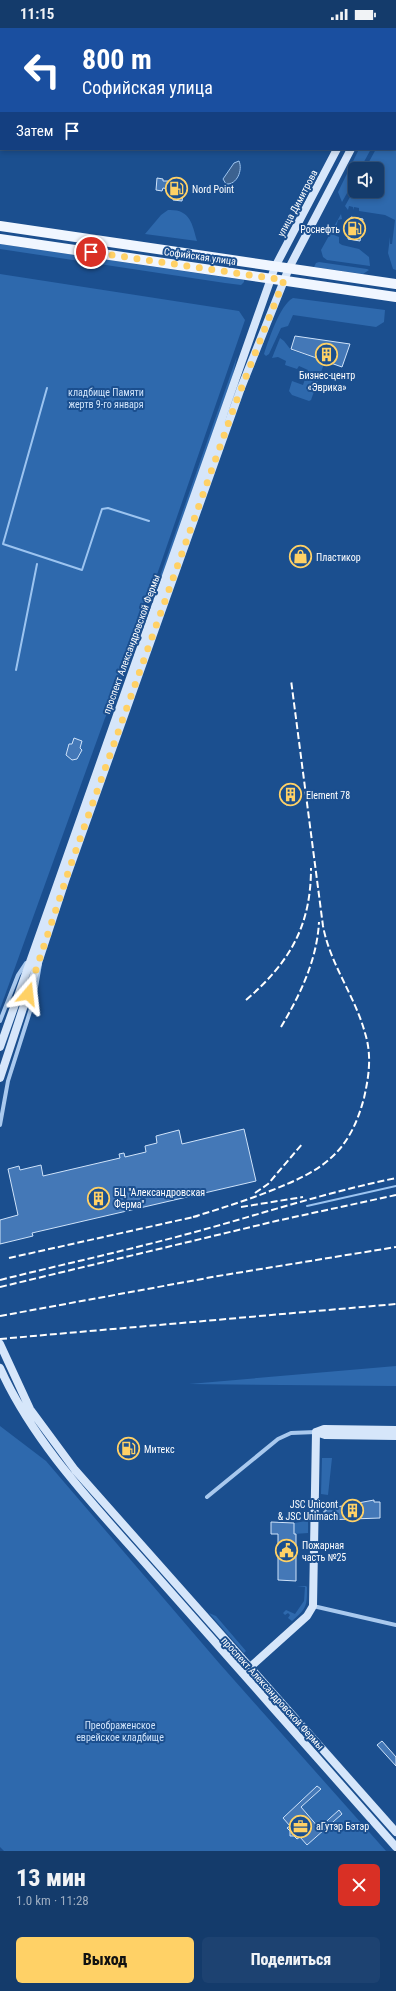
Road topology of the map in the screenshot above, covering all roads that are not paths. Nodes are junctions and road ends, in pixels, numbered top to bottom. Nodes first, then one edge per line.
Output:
1 (336, 150) edge
2 (350, 150) edge
3 (0, 226) edge
4 (0, 239) edge
5 (275, 267) junction
6 (289, 268) junction
7 (271, 279) junction
8 (284, 280) junction
9 (396, 284) edge
10 (396, 297) edge
11 (41, 949) junction
12 (31, 956) junction
13 (0, 1021) edge
14 (0, 1047) edge
15 (0, 1078) edge
16 (0, 1124) edge
17 (0, 1344) edge
18 (0, 1368) edge
19 (396, 1430) edge
20 (316, 1432) junction
21 (396, 1436) edge
22 (207, 1497) dead end
23 (108, 1513) junction
24 (313, 1606) junction
25 (396, 1625) edge
26 (250, 1666) junction
27 (242, 1674) junction
28 (396, 1832) edge
29 (396, 1847) edge

1 - 5 main road, улица Димитрова
2 - 6 main road
3 - 5 main road, Софийская улица
4 - 7 main road, Софийская улица
5 - 6 main road, Софийская улица
5 - 7 main road, улица Димитрова
6 - 8 main road, проспект Александровской Фермы
6 - 9 main road, Софийская улица
7 - 8 main road, Софийская улица
7 - 12 main road, проспект Александровской Фермы
8 - 10 main road, Софийская улица
8 - 11 main road, проспект Александровской Фермы
11 - 15 main road, проспект Александровской Фермы
11 - 16 street
12 - 13 street
12 - 14 main road, проспект Александровской Фермы
17 - 23 main road
18 - 23 main road
19 - 20 main road
20 - 21 main road
20 - 22 street
20 - 24 main road
23 - 26 main road, проспект Александровской Фермы
23 - 27 main road, проспект Александровской Фермы
24 - 25 street
24 - 26 main road
26 - 27 main road
26 - 28 main road, проспект Александровской Фермы
27 - 29 main road, проспект Александровской Фермы

